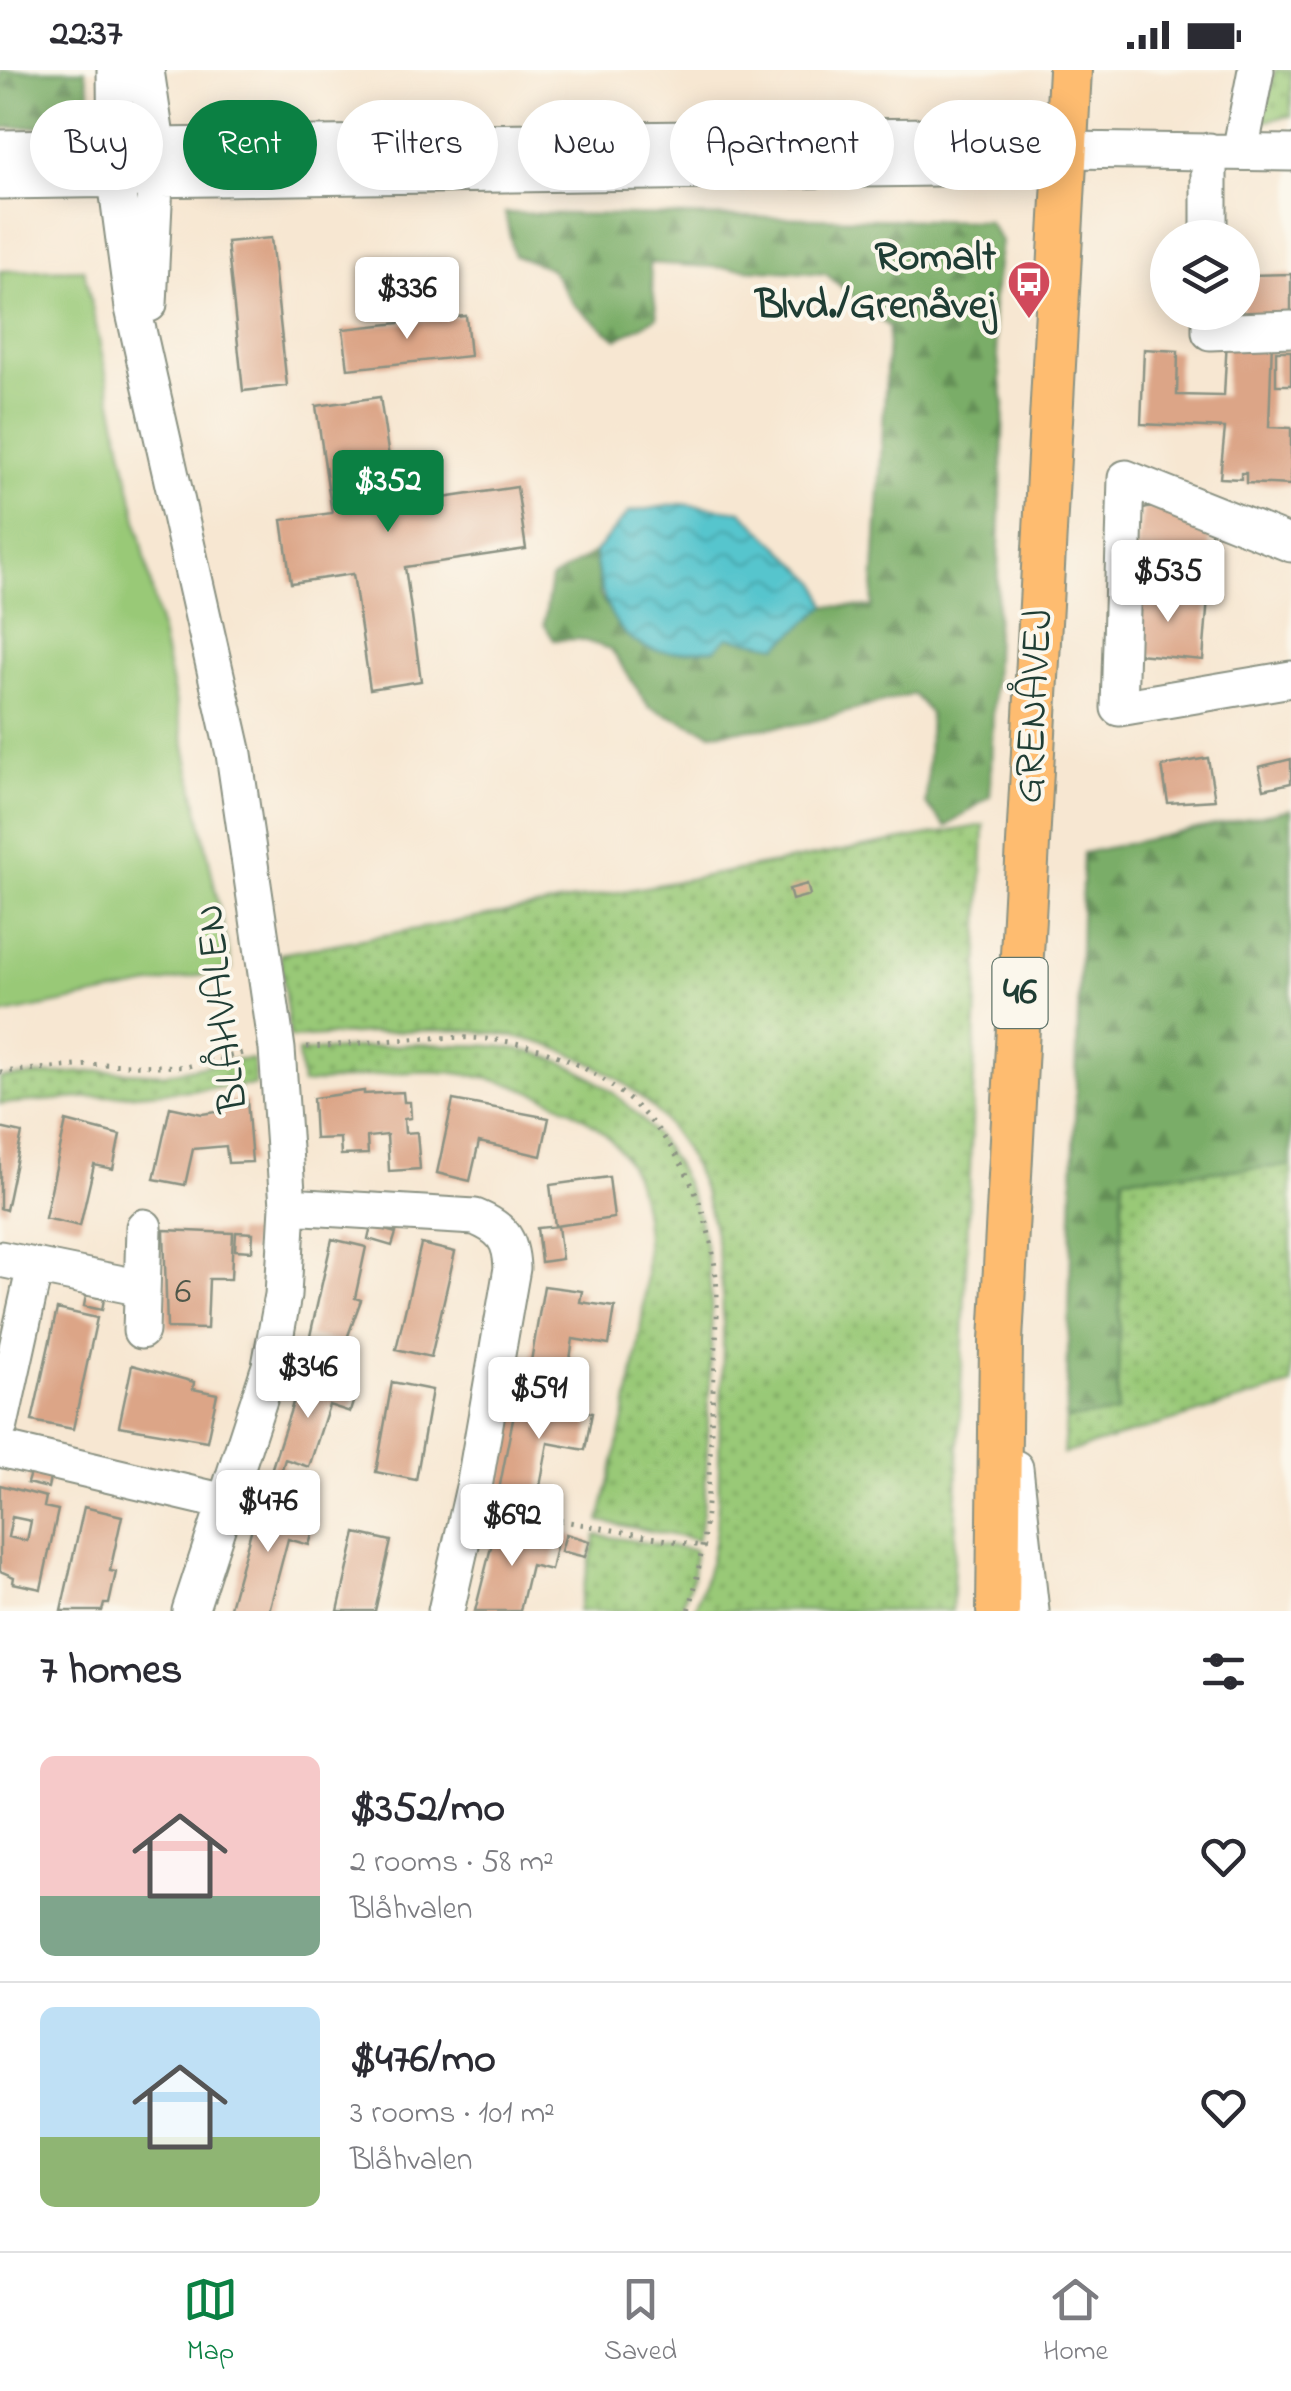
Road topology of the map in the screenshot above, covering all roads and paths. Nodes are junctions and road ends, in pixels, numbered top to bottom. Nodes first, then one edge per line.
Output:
1 (115, 70) edge
2 (146, 70) edge
3 (1070, 70) edge
4 (1256, 70) edge
5 (115, 100) edge
6 (150, 100) edge
7 (1068, 100) edge
8 (914, 138) edge
9 (0, 148) edge
10 (1076, 150) edge
11 (30, 152) edge
12 (1224, 152) junction
13 (1291, 153) edge
14 (163, 162) edge
15 (30, 176) edge
16 (0, 181) edge
17 (119, 190) edge
18 (155, 190) edge
19 (1064, 190) edge
20 (1212, 220) edge
21 (1291, 329) edge
22 (1210, 330) edge
23 (150, 390) junction
24 (1291, 544) edge
25 (1291, 679) edge
26 (288, 1206) junction
27 (144, 1227) dead end
28 (0, 1259) edge
29 (35, 1266) junction
30 (142, 1288) junction
31 (141, 1331) dead end
32 (1001, 1341) junction
33 (0, 1424) edge
34 (0, 1449) edge
35 (224, 1502) junction
36 (470, 1504) junction
37 (706, 1547) dead end
38 (190, 1611) edge
39 (446, 1611) edge
40 (998, 1611) edge
41 (1031, 1611) edge

1 - 5 street, BLÅHVALEN
2 - 6 street, BLÅHVALEN
3 - 7 main road, GRENÅVEJ / 46
4 - 12 street
8 - 14 street
9 - 11 street
10 - 12 street
12 - 13 street
12 - 20 street
15 - 16 street
17 - 23 street, BLÅHVALEN
18 - 23 street, BLÅHVALEN
19 - 32 main road, GRENÅVEJ / 46
21 - 22 street
23 - 26 street, BLÅHVALEN
24 - 25 street
26 - 35 street, BLÅHVALEN
26 - 36 street
27 - 30 street
28 - 29 street
29 - 30 street
29 - 33 street
30 - 31 street
32 - 40 main road, GRENÅVEJ / 46
32 - 41 street, GRENÅVEJ
34 - 35 street
35 - 38 street, BLÅHVALEN
36 - 37 path
36 - 39 street

